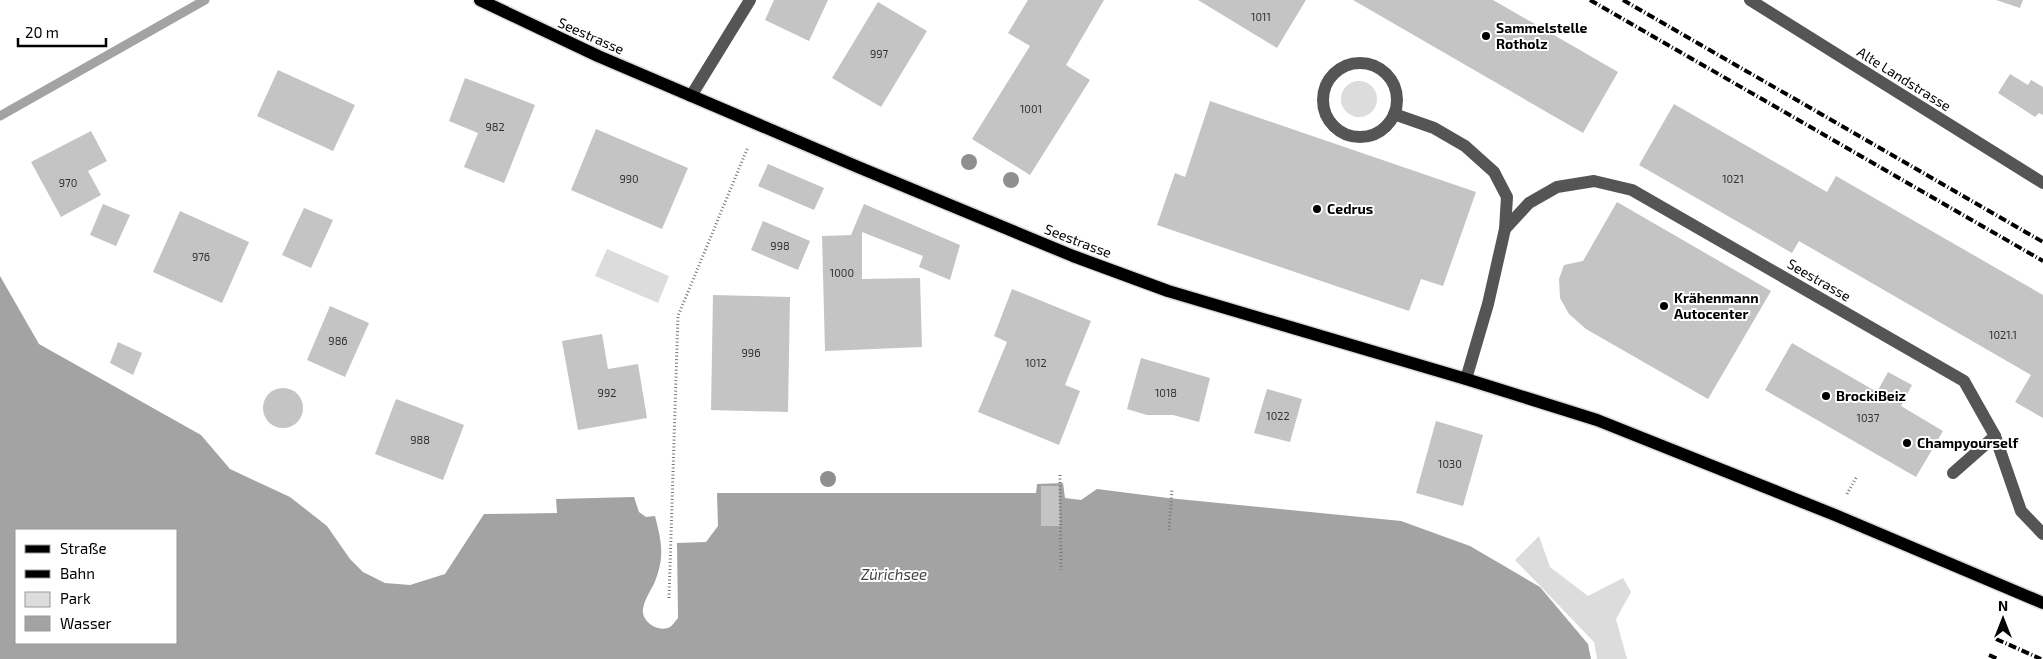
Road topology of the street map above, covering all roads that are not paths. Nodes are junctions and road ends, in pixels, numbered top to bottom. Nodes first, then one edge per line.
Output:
1 (480, 0) edge
2 (750, 0) edge
3 (1750, 0) edge
4 (691, 96) junction
5 (1394, 114) junction
6 (2043, 183) edge
7 (1505, 229) junction
8 (1466, 378) junction
9 (1995, 436) junction
10 (1953, 472) dead end
11 (2043, 534) edge
12 (2043, 603) edge

1 - 4 main road, Seestrasse
2 - 4 street
3 - 6 street, Alte Landstrasse
4 - 8 main road, Seestrasse
5 - 5 street
5 - 7 street, Seestrasse
7 - 8 street, Seestrasse
7 - 9 street, Seestrasse
8 - 12 main road, Seestrasse
9 - 10 street
9 - 11 street, Seestrasse

